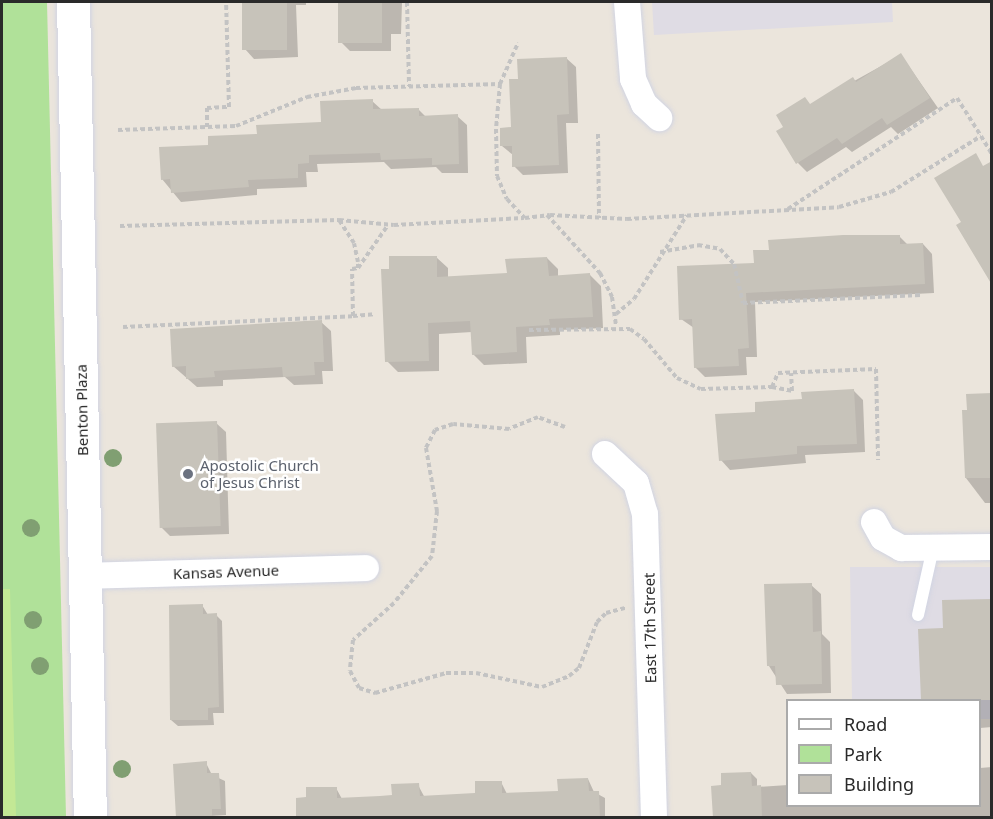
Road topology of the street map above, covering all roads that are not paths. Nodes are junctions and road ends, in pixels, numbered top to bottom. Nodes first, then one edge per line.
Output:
1 (74, 2) edge
2 (627, 2) edge
3 (659, 118) dead end
4 (605, 454) dead end
5 (874, 522) dead end
6 (992, 547) edge
7 (933, 548) junction
8 (366, 568) dead end
9 (85, 576) junction
10 (918, 615) dead end
11 (90, 818) edge
12 (654, 818) edge

1 - 9 street, Benton Plaza
2 - 3 street
4 - 12 street, East 17th Street
5 - 7 street
6 - 7 street
7 - 10 lane
8 - 9 street, Kansas Avenue
9 - 11 street, Benton Plaza

